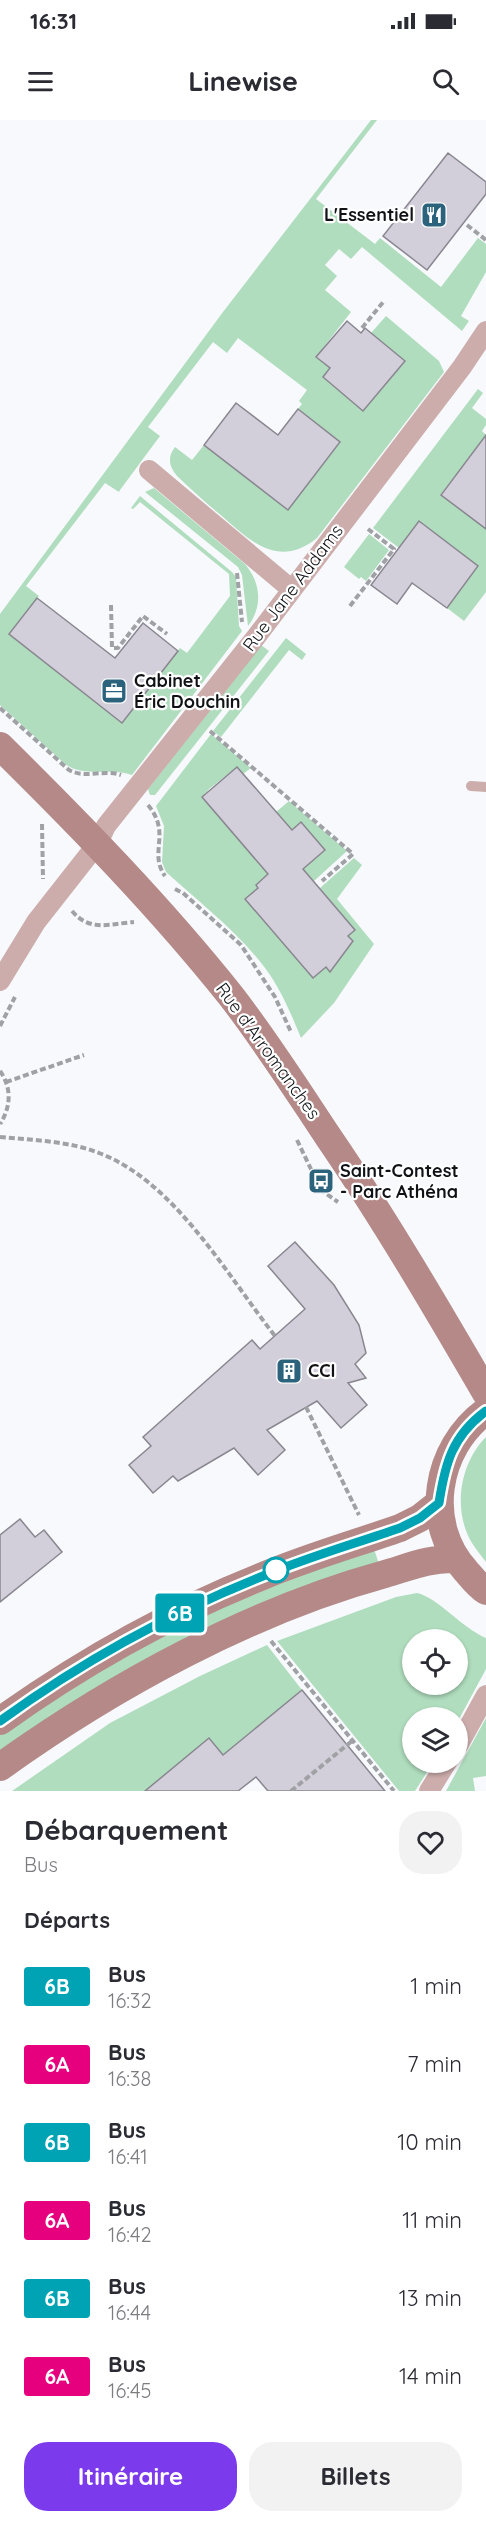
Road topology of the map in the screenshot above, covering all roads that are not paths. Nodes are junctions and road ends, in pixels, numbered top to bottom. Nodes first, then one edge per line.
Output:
1 (486, 331) edge
2 (149, 470) dead end
3 (291, 589) junction
4 (0, 747) edge
5 (471, 786) dead end
6 (486, 787) edge
7 (98, 843) junction
8 (0, 981) edge
9 (486, 1393) edge
10 (486, 1411) edge
11 (439, 1503) junction
12 (455, 1559) junction
13 (486, 1591) edge
14 (486, 1695) edge
15 (0, 1721) edge
16 (468, 1728) edge
17 (0, 1767) edge
18 (440, 1773) edge
19 (429, 1791) edge

1 - 3 street, Rue Jane Addams
2 - 3 street
3 - 7 street, Rue Jane Addams
4 - 7 main road, Rue d'Arromanches
5 - 6 lane
7 - 8 street, Rue Jane Addams
7 - 9 main road, Rue d'Arromanches
10 - 11 main road
11 - 12 main road
11 - 15 main road
12 - 13 main road
12 - 17 main road
14 - 16 street
18 - 19 street

